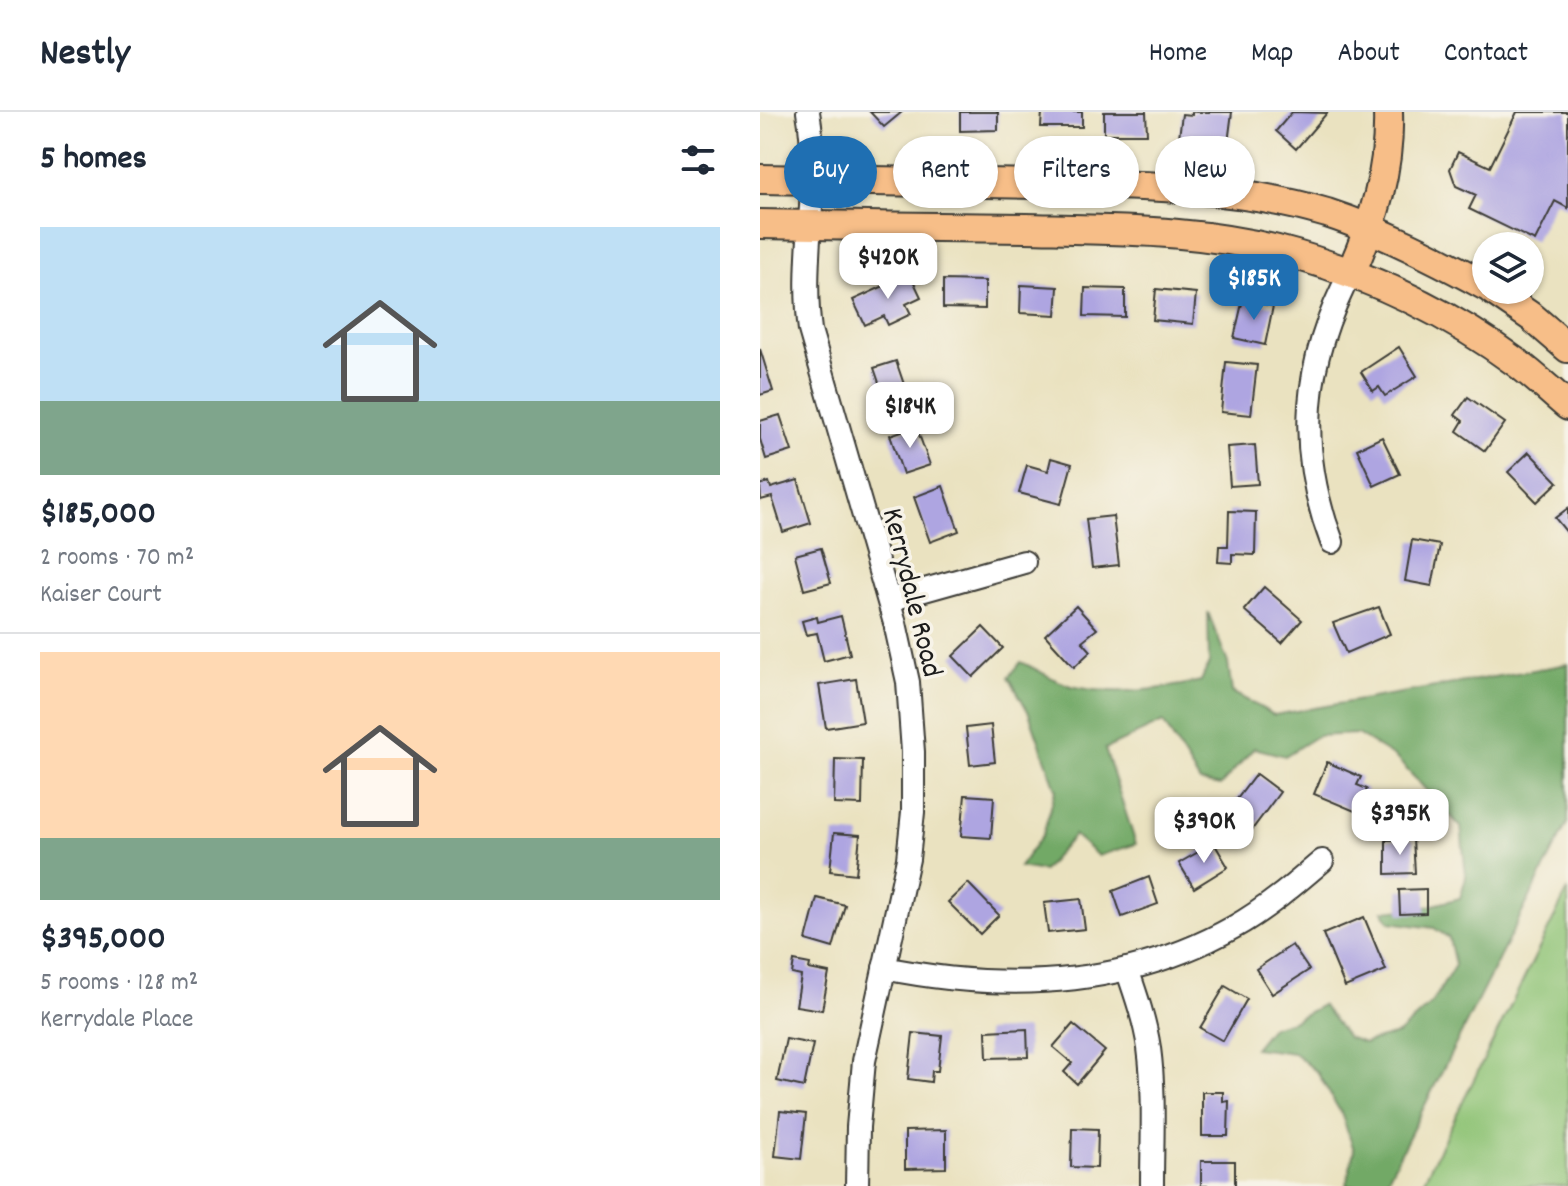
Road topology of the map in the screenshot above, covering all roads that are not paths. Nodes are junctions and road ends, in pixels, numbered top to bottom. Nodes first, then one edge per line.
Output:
1 (808, 112) edge
2 (1388, 112) edge
3 (809, 136) edge
4 (760, 179) edge
5 (784, 179) edge
6 (877, 181) edge
7 (811, 208) edge
8 (760, 224) edge
9 (810, 225) junction
10 (1370, 229) junction
11 (1351, 272) junction
12 (1472, 278) edge
13 (1512, 304) edge
14 (1568, 348) edge
15 (1568, 406) edge
16 (1332, 542) dead end
17 (1024, 562) dead end
18 (889, 600) junction
19 (1322, 861) dead end
20 (884, 968) junction
21 (1127, 969) junction
22 (857, 1186) edge
23 (1152, 1186) edge

1 - 3 street, Kerrydale Road
2 - 10 main road
4 - 5 main road
6 - 10 main road
7 - 9 street, Kerrydale Road
8 - 9 main road
9 - 11 main road
9 - 18 street, Kerrydale Road
10 - 11 main road
10 - 12 main road
11 - 15 main road
11 - 16 street
13 - 14 main road
17 - 18 street
18 - 20 street, Kerrydale Road
19 - 21 street
20 - 21 street
20 - 22 street, Kerrydale Road
21 - 23 street

